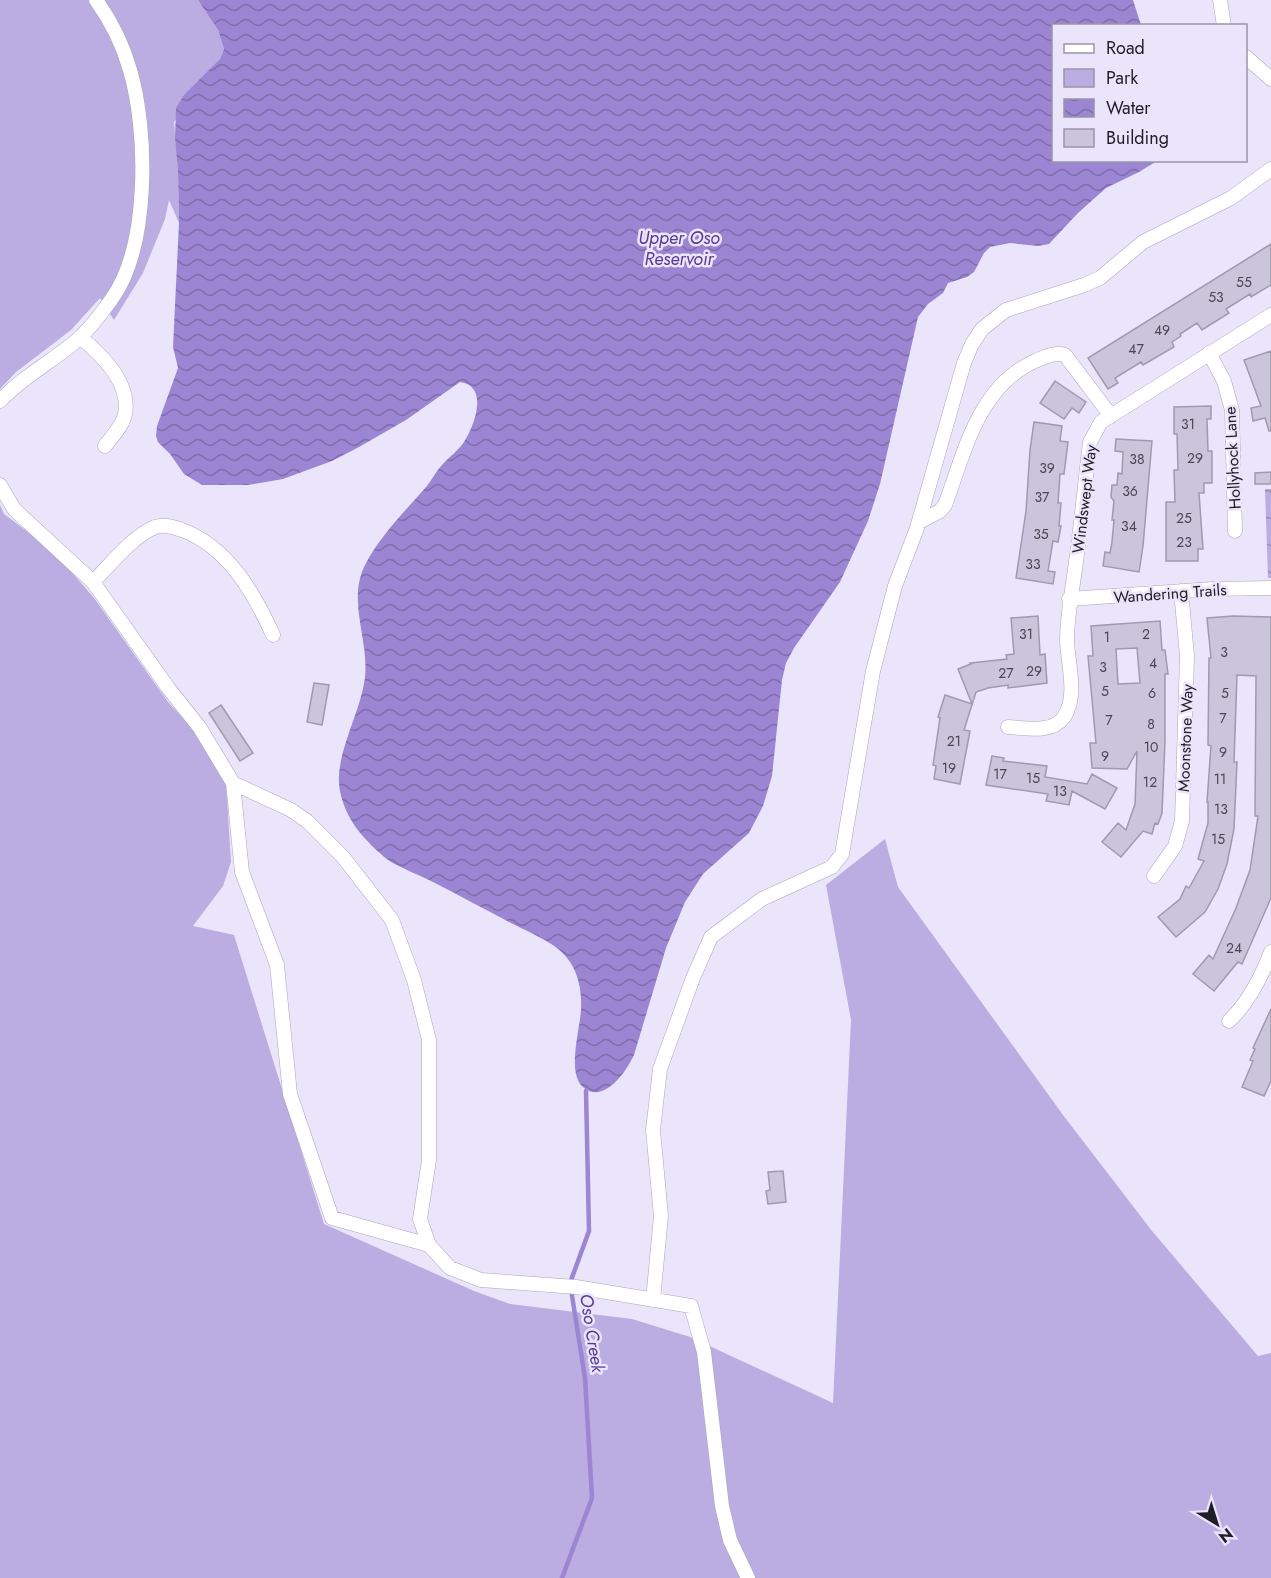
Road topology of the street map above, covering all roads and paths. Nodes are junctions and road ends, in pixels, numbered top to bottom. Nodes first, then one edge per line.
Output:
1 (96, 0) edge
2 (1220, 0) edge
3 (1224, 24) edge
4 (1247, 59) edge
5 (1271, 79) edge
6 (1271, 169) edge
7 (1271, 315) edge
8 (80, 337) junction
9 (1209, 352) junction
10 (0, 401) edge
11 (1111, 416) junction
12 (105, 446) dead end
13 (0, 485) edge
14 (919, 522) junction
15 (1235, 531) dead end
16 (93, 582) junction
17 (1271, 588) edge
18 (1181, 591) junction
19 (1069, 599) junction
20 (273, 635) dead end
21 (1008, 727) dead end
22 (233, 783) junction
23 (1154, 876) dead end
24 (1271, 952) edge
25 (1229, 1021) dead end
26 (429, 1245) junction
27 (653, 1300) junction
28 (748, 1578) edge

1 - 8 street
2 - 3 street
4 - 5 street
6 - 14 street
7 - 9 street, Windswept Way
8 - 10 street
8 - 12 street
9 - 11 street, Windswept Way
9 - 15 street, Hollyhock Lane
11 - 14 street
11 - 19 street, Windswept Way
13 - 16 street
14 - 27 street
16 - 20 street
16 - 22 street
17 - 18 street, Wandering Trails
18 - 19 street, Wandering Trails
18 - 23 street, Moonstone Way
19 - 21 street, Windswept Way
22 - 26 street
22 - 26 street
24 - 25 street
26 - 27 street
27 - 28 street

